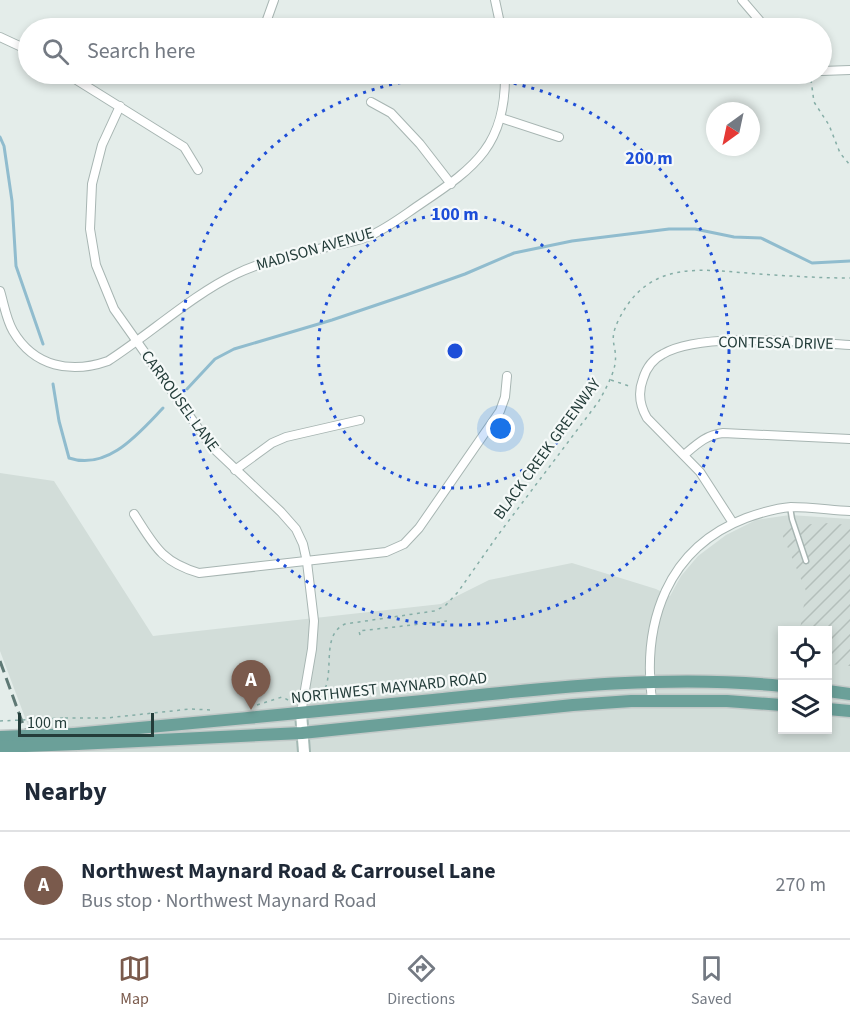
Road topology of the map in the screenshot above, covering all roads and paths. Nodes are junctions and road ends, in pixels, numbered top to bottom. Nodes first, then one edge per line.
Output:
1 (274, 0) edge
2 (495, 0) edge
3 (742, 0) edge
4 (268, 18) edge
5 (499, 18) edge
6 (757, 18) edge
7 (0, 37) edge
8 (18, 45) edge
9 (832, 70) edge
10 (850, 70) edge
11 (84, 84) edge
12 (505, 84) edge
13 (812, 84) edge
14 (371, 102) dead end
15 (120, 106) junction
16 (501, 118) junction
17 (559, 137) dead end
18 (850, 165) edge
19 (198, 170) dead end
20 (451, 184) junction
21 (850, 278) edge
22 (0, 291) edge
23 (136, 342) junction
24 (850, 345) edge
25 (507, 376) dead end
26 (610, 380) junction
27 (634, 387) dead end
28 (360, 420) dead end
29 (850, 439) edge
30 (684, 455) junction
31 (235, 470) junction
32 (790, 507) junction
33 (850, 512) edge
34 (134, 514) dead end
35 (733, 523) junction
36 (806, 561) dead end
37 (307, 562) junction
38 (447, 621) dead end
39 (360, 635) dead end
40 (649, 681) junction
41 (778, 686) edge
42 (832, 692) edge
43 (850, 694) edge
44 (320, 698) dead end
45 (290, 700) dead end
46 (652, 701) junction
47 (778, 705) edge
48 (253, 707) dead end
49 (832, 709) edge
50 (215, 710) dead end
51 (850, 711) edge
52 (301, 713) junction
53 (0, 722) edge
54 (302, 733) junction
55 (0, 737) edge
56 (76, 739) junction
57 (0, 747) edge
58 (304, 752) edge

1 - 4 street
2 - 5 street
3 - 6 street
7 - 8 street
9 - 10 street
11 - 15 street
12 - 16 street, MADISON AVENUE
13 - 18 path
14 - 20 street
15 - 19 street
15 - 23 street, CARROUSEL LANE
16 - 17 street
16 - 20 street, MADISON AVENUE
20 - 23 street, MADISON AVENUE
21 - 26 path, BLACK CREEK GREENWAY
22 - 23 street, MADISON AVENUE
23 - 31 street, CARROUSEL LANE
24 - 30 street, CONTESSA DRIVE
25 - 37 street
26 - 27 path
26 - 44 path, BLACK CREEK GREENWAY
28 - 31 street
29 - 30 street
30 - 35 street, CONTESSA DRIVE
31 - 37 street, CARROUSEL LANE
32 - 33 street
32 - 35 street
32 - 36 lane
34 - 37 street
35 - 40 street
37 - 52 street, CARROUSEL LANE
38 - 39 path
40 - 41 main road, NORTHWEST MAYNARD ROAD
40 - 46 street
40 - 52 main road, NORTHWEST MAYNARD ROAD
42 - 43 main road
45 - 48 path
46 - 47 main road, NORTHWEST MAYNARD ROAD
46 - 54 main road, NORTHWEST MAYNARD ROAD
49 - 51 main road
50 - 53 path, bridge
52 - 54 street
52 - 56 main road, NORTHWEST MAYNARD ROAD
54 - 56 main road, NORTHWEST MAYNARD ROAD
54 - 58 street
55 - 56 main road, NORTHWEST MAYNARD ROAD, bridge
56 - 57 main road, NORTHWEST MAYNARD ROAD, bridge

